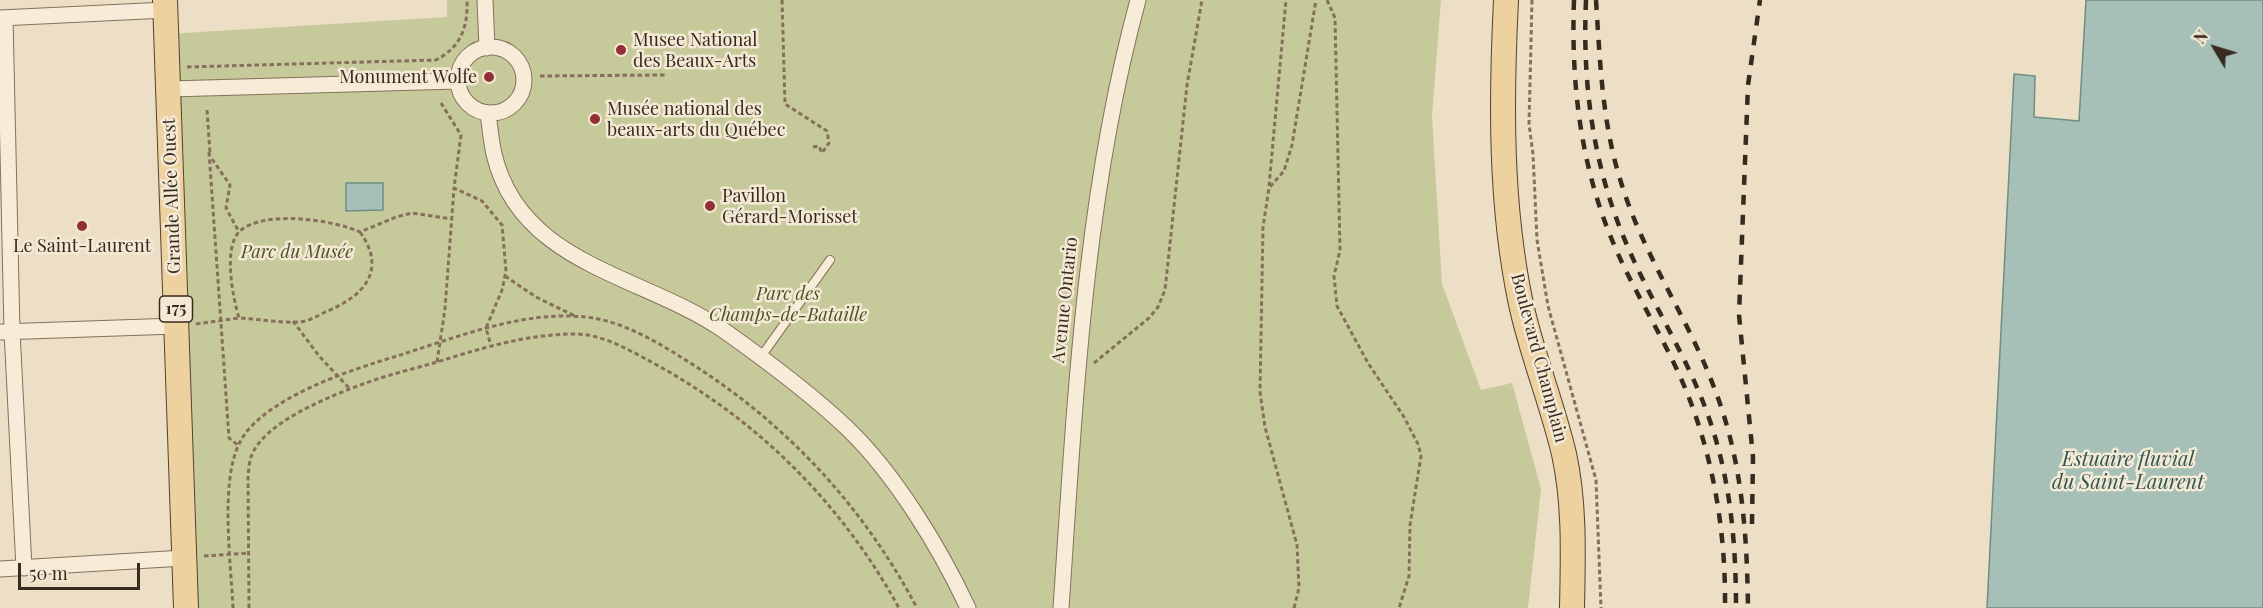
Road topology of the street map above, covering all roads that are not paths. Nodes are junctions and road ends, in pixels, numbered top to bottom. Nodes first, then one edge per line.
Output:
1 (485, 0) edge
2 (1137, 0) edge
3 (1506, 0) edge
4 (165, 5) edge
5 (2, 18) edge
6 (487, 48) junction
7 (458, 81) junction
8 (170, 89) junction
9 (488, 114) junction
10 (830, 260) dead end
11 (176, 326) junction
12 (6, 331) edge
13 (760, 358) junction
14 (184, 558) junction
15 (24, 568) junction
16 (0, 570) edge
17 (186, 608) edge
18 (968, 608) edge
19 (1061, 608) edge
20 (1572, 608) edge

1 - 6 street
2 - 19 street, Avenue Ontario
3 - 20 main road, Boulevard Champlain
4 - 5 street
4 - 8 main road, Grande Allée Ouest / 175
5 - 12 street
6 - 7 street
6 - 9 street
7 - 8 street
7 - 9 street
8 - 11 main road, Grande Allée Ouest / 175
9 - 13 street
10 - 13 lane
11 - 12 street
11 - 14 main road, Grande Allée Ouest / 175
12 - 15 street
13 - 18 street
14 - 15 street
14 - 17 main road, Grande Allée Ouest / 175
15 - 16 street

